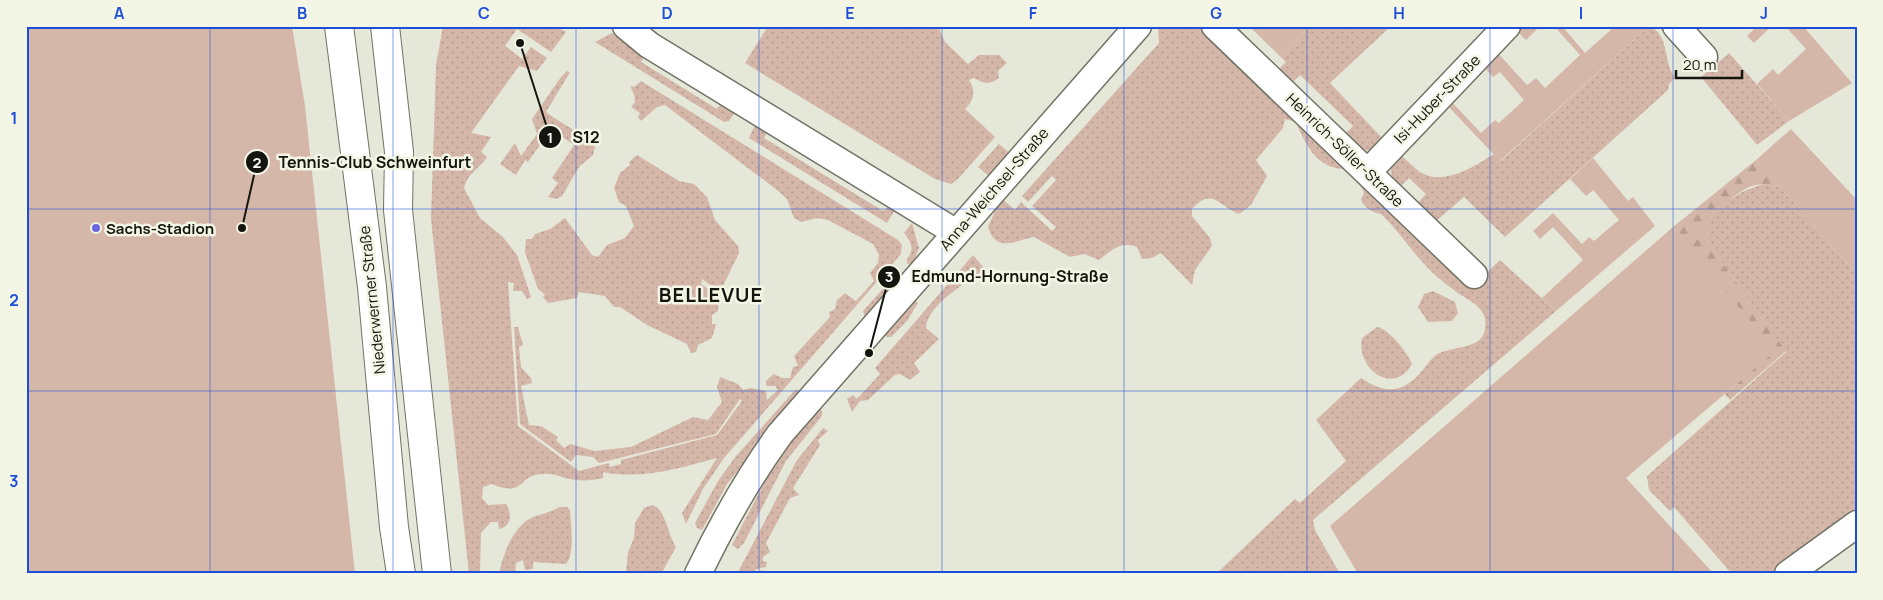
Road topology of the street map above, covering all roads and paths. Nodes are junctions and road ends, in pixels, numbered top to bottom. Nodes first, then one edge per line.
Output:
1 (339, 26) edge
2 (626, 26) edge
3 (1138, 26) edge
4 (1215, 26) edge
5 (1507, 26) edge
6 (1676, 26) edge
7 (389, 32) edge
8 (1704, 57) dead end
9 (1368, 172) junction
10 (956, 232) junction
11 (1474, 275) dead end
12 (1857, 524) edge
13 (401, 574) edge
14 (437, 574) edge
15 (698, 574) edge
16 (1788, 574) edge

1 - 13 main road, Niederwerrner Straße
2 - 10 street
3 - 10 street, Anna-Weichsel-Straße
4 - 9 street, Heinrich-Söller-Straße
5 - 9 street, Isi-Huber-Straße
6 - 8 street
7 - 14 main road
9 - 11 street, Heinrich-Söller-Straße
10 - 15 street, Anna-Weichsel-Straße
12 - 16 street

